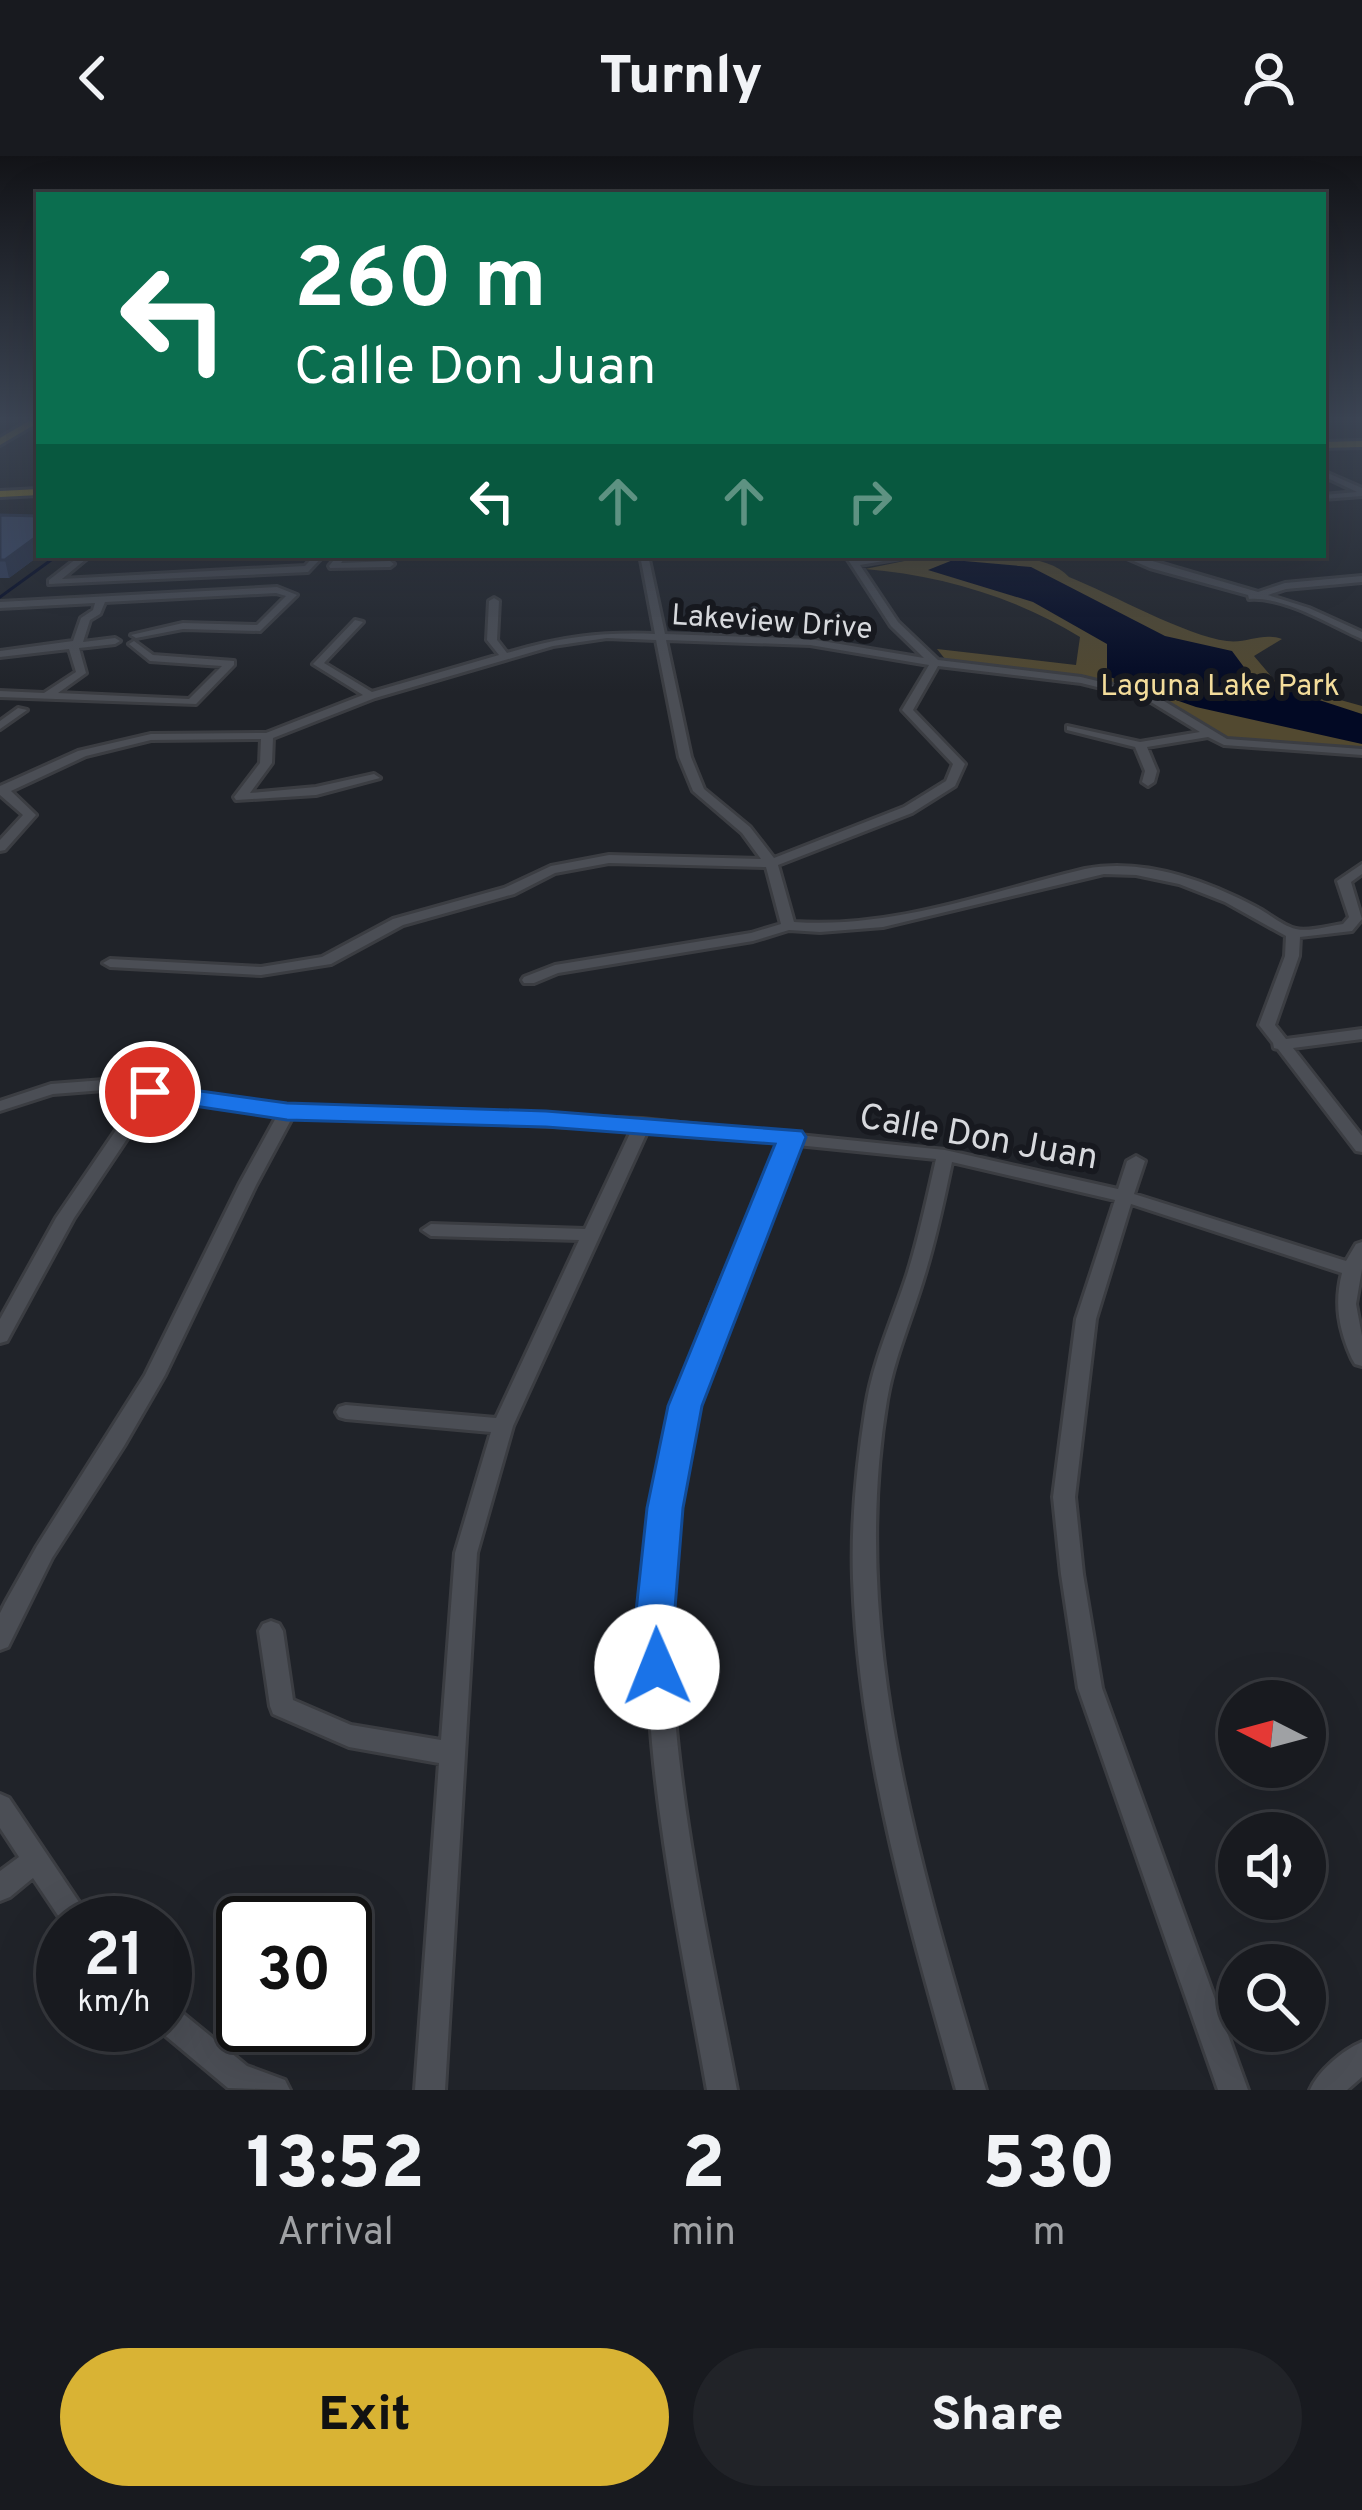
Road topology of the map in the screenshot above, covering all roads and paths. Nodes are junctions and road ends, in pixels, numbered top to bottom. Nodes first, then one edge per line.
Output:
1 (83, 558) edge
2 (317, 558) edge
3 (340, 558) edge
4 (1133, 558) edge
5 (851, 559) edge
6 (645, 560) edge
7 (391, 564) dead end
8 (1362, 579) edge
9 (1252, 598) junction
10 (101, 600) junction
11 (494, 602) dead end
12 (0, 605) edge
13 (358, 622) dead end
14 (660, 636) junction
15 (1362, 636) edge
16 (135, 639) junction
17 (75, 644) junction
18 (0, 654) edge
19 (505, 657) junction
20 (935, 663) junction
21 (977, 669) junction
22 (927, 678) junction
23 (0, 694) edge
24 (47, 696) junction
25 (371, 696) junction
26 (22, 710) dead end
27 (0, 726) edge
28 (1071, 728) dead end
29 (1204, 735) junction
30 (267, 736) junction
31 (1140, 745) junction
32 (1362, 752) edge
33 (374, 778) dead end
34 (1148, 782) dead end
35 (2, 791) edge
36 (240, 797) junction
37 (229, 809) dead end
38 (0, 847) edge
39 (771, 863) junction
40 (1362, 868) edge
41 (788, 926) junction
42 (1293, 934) junction
43 (110, 963) dead end
44 (530, 980) dead end
45 (1362, 1034) edge
46 (1279, 1045) junction
47 (150, 1092) junction
48 (3, 1104) edge
49 (287, 1112) junction
50 (642, 1124) junction
51 (792, 1137) junction
52 (1362, 1148) edge
53 (946, 1155) junction
54 (1136, 1161) dead end
55 (1123, 1196) junction
56 (430, 1230) dead end
57 (591, 1235) junction
58 (1362, 1248) edge
59 (1351, 1270) junction
60 (0, 1336) edge
61 (1362, 1359) edge
62 (346, 1412) dead end
63 (503, 1426) junction
64 (271, 1630) dead end
65 (0, 1640) edge
66 (449, 1753) junction
67 (0, 1806) edge
68 (34, 1861) junction
69 (0, 1888) edge
70 (59, 1896) edge
71 (192, 2043) edge
72 (1362, 2057) edge
73 (235, 2084) edge
74 (275, 2090) edge
75 (430, 2090) edge
76 (722, 2090) edge
77 (971, 2090) edge
78 (1233, 2090) edge
79 (1325, 2090) edge

1 - 2 street
3 - 7 street
4 - 9 street
5 - 20 street
6 - 14 street
8 - 9 street
9 - 15 street
10 - 12 street
10 - 16 street
10 - 17 street
11 - 19 street
13 - 25 street
14 - 19 street, Lakeview Drive
14 - 20 street, Lakeview Drive
14 - 39 street
16 - 17 street
16 - 24 street
17 - 18 street
17 - 24 street
19 - 25 street, Lakeview Drive
20 - 21 street, Lakeview Drive
20 - 22 street
21 - 22 street
21 - 29 street, Lakeview Drive
22 - 39 street
23 - 24 street
25 - 30 street, Lakeview Drive
26 - 27 street
28 - 31 street
29 - 31 street
29 - 32 street, Lakeview Drive
30 - 35 street, Lakeview Drive
30 - 36 street
31 - 34 street
33 - 36 street
35 - 38 street
36 - 37 street
39 - 41 street
39 - 43 street
40 - 42 street
41 - 42 street
41 - 44 street
42 - 46 street
45 - 46 street
46 - 52 street
47 - 48 street, Calle Don Juan
47 - 49 street, Calle Don Juan
47 - 60 street
49 - 50 street, Calle Don Juan
49 - 65 street
50 - 51 street, Calle Don Juan
50 - 57 street
51 - 53 street, Calle Don Juan
51 - 76 street
53 - 55 street, Calle Don Juan
53 - 77 street
54 - 55 street
55 - 59 street, Calle Don Juan
55 - 78 street
56 - 57 street
57 - 63 street
58 - 59 street
59 - 61 street
62 - 63 street
63 - 66 street
64 - 66 street
66 - 75 street
67 - 68 street
68 - 69 street
68 - 70 street
71 - 73 street
72 - 79 street
73 - 74 street

